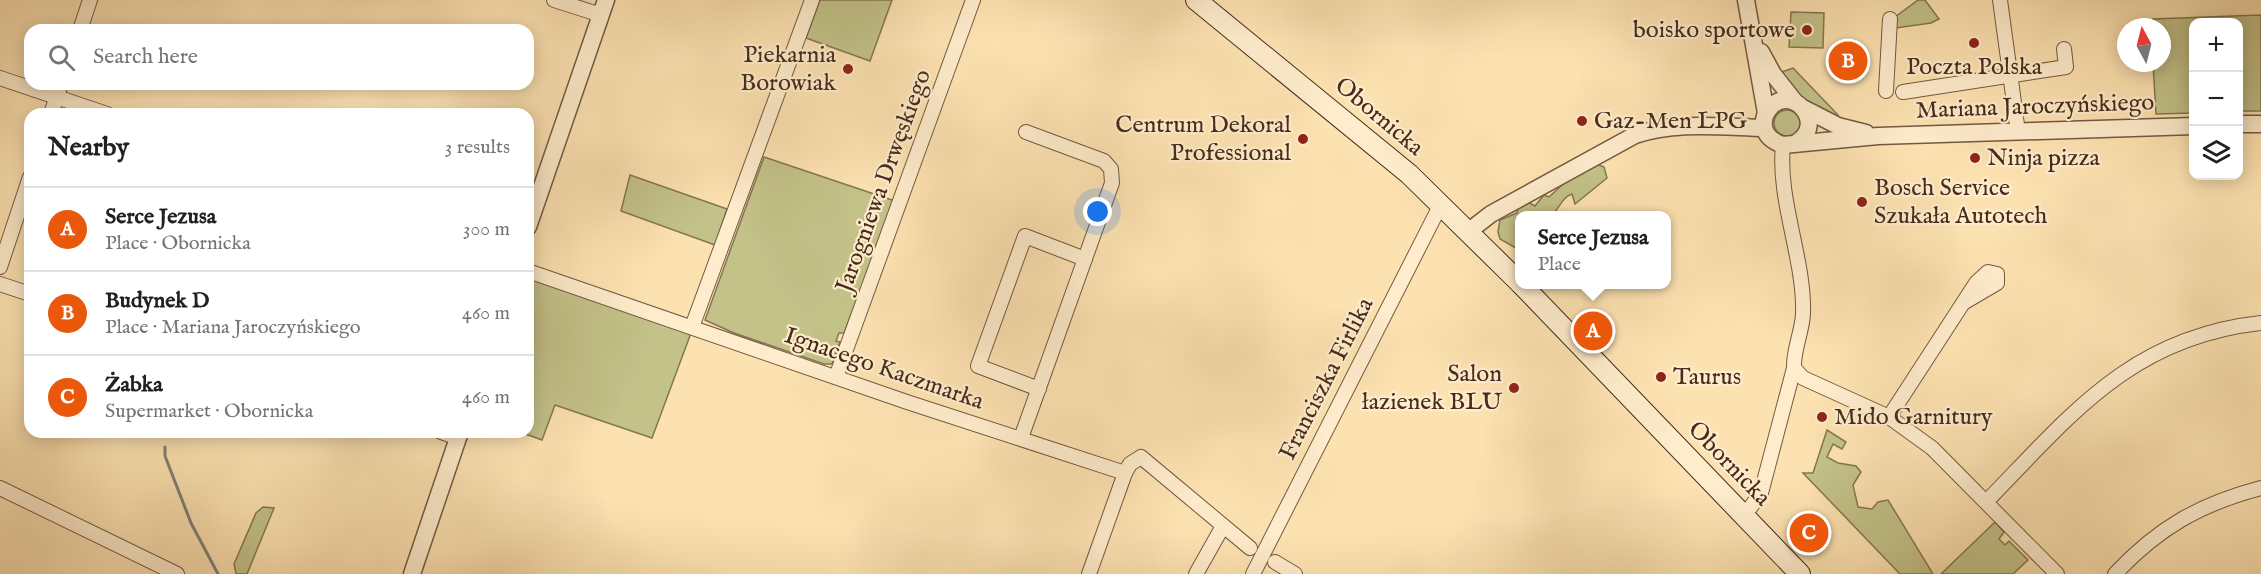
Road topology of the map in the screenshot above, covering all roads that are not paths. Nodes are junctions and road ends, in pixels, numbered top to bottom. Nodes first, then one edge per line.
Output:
1 (90, 0) edge
2 (554, 0) edge
3 (812, 0) edge
4 (973, 0) edge
5 (1196, 0) edge
6 (1746, 0) edge
7 (2000, 0) edge
8 (604, 8) edge
9 (1890, 20) dead end
10 (82, 24) edge
11 (1755, 40) junction
12 (2064, 50) dead end
13 (2011, 77) junction
14 (0, 78) edge
15 (24, 83) edge
16 (59, 91) edge
17 (1886, 91) dead end
18 (1903, 92) dead end
19 (1800, 106) junction
20 (53, 108) edge
21 (94, 108) edge
22 (1765, 120) junction
23 (2243, 124) edge
24 (2261, 124) edge
25 (2189, 126) edge
26 (1026, 132) dead end
27 (2018, 132) junction
28 (1878, 136) junction
29 (1790, 144) junction
30 (24, 195) edge
31 (1441, 204) junction
32 (534, 210) edge
33 (1469, 231) junction
34 (1085, 259) junction
35 (0, 267) edge
36 (534, 273) edge
37 (1515, 279) edge
38 (0, 284) edge
39 (1525, 289) edge
40 (24, 292) edge
41 (1963, 303) dead end
42 (2261, 323) edge
43 (692, 327) junction
44 (1794, 368) junction
45 (836, 377) junction
46 (1039, 389) junction
47 (1889, 417) junction
48 (458, 438) edge
49 (1021, 438) junction
50 (1125, 473) junction
51 (0, 488) edge
52 (2261, 488) edge
53 (1986, 502) junction
54 (1744, 516) junction
55 (1223, 525) junction
56 (1251, 548) dead end
57 (1275, 562) dead end
58 (171, 573) edge
59 (1798, 573) edge
60 (412, 574) edge
61 (1089, 574) edge
62 (1196, 574) edge
63 (1253, 574) edge
64 (1295, 574) edge
65 (2057, 574) edge
66 (2115, 574) edge

1 - 10 street
2 - 8 street
3 - 43 street
4 - 45 street, Jarogniewa Drwęskiego
5 - 31 main road, Obornicka
6 - 11 street
7 - 13 street
8 - 32 street
9 - 17 street
11 - 19 street
11 - 22 street
12 - 13 street
13 - 18 street
13 - 27 street
14 - 15 street
16 - 20 street
16 - 21 street
19 - 22 street
19 - 28 street, Mariana Jaroczyńskiego
19 - 29 street
22 - 29 street
22 - 33 street
23 - 24 street
25 - 27 street, Mariana Jaroczyńskiego
26 - 34 street
27 - 28 street, Mariana Jaroczyńskiego
28 - 29 street, Mariana Jaroczyńskiego
29 - 44 street
30 - 35 street
31 - 33 main road, Obornicka
31 - 63 street, Franciszka Firlika
33 - 37 main road, Obornicka
34 - 46 street
34 - 46 street
36 - 43 street, Ignacego Kaczmarka
38 - 40 street
39 - 54 main road, Obornicka
41 - 47 street
42 - 53 street
43 - 45 street, Ignacego Kaczmarka
44 - 47 street
44 - 54 street
45 - 49 street, Ignacego Kaczmarka
46 - 49 street
47 - 53 street
48 - 60 street
49 - 50 street, Ignacego Kaczmarka
50 - 55 street
50 - 61 street
51 - 58 street
52 - 66 street
53 - 65 street
54 - 59 main road, Obornicka
55 - 56 street
55 - 62 street
57 - 64 street

